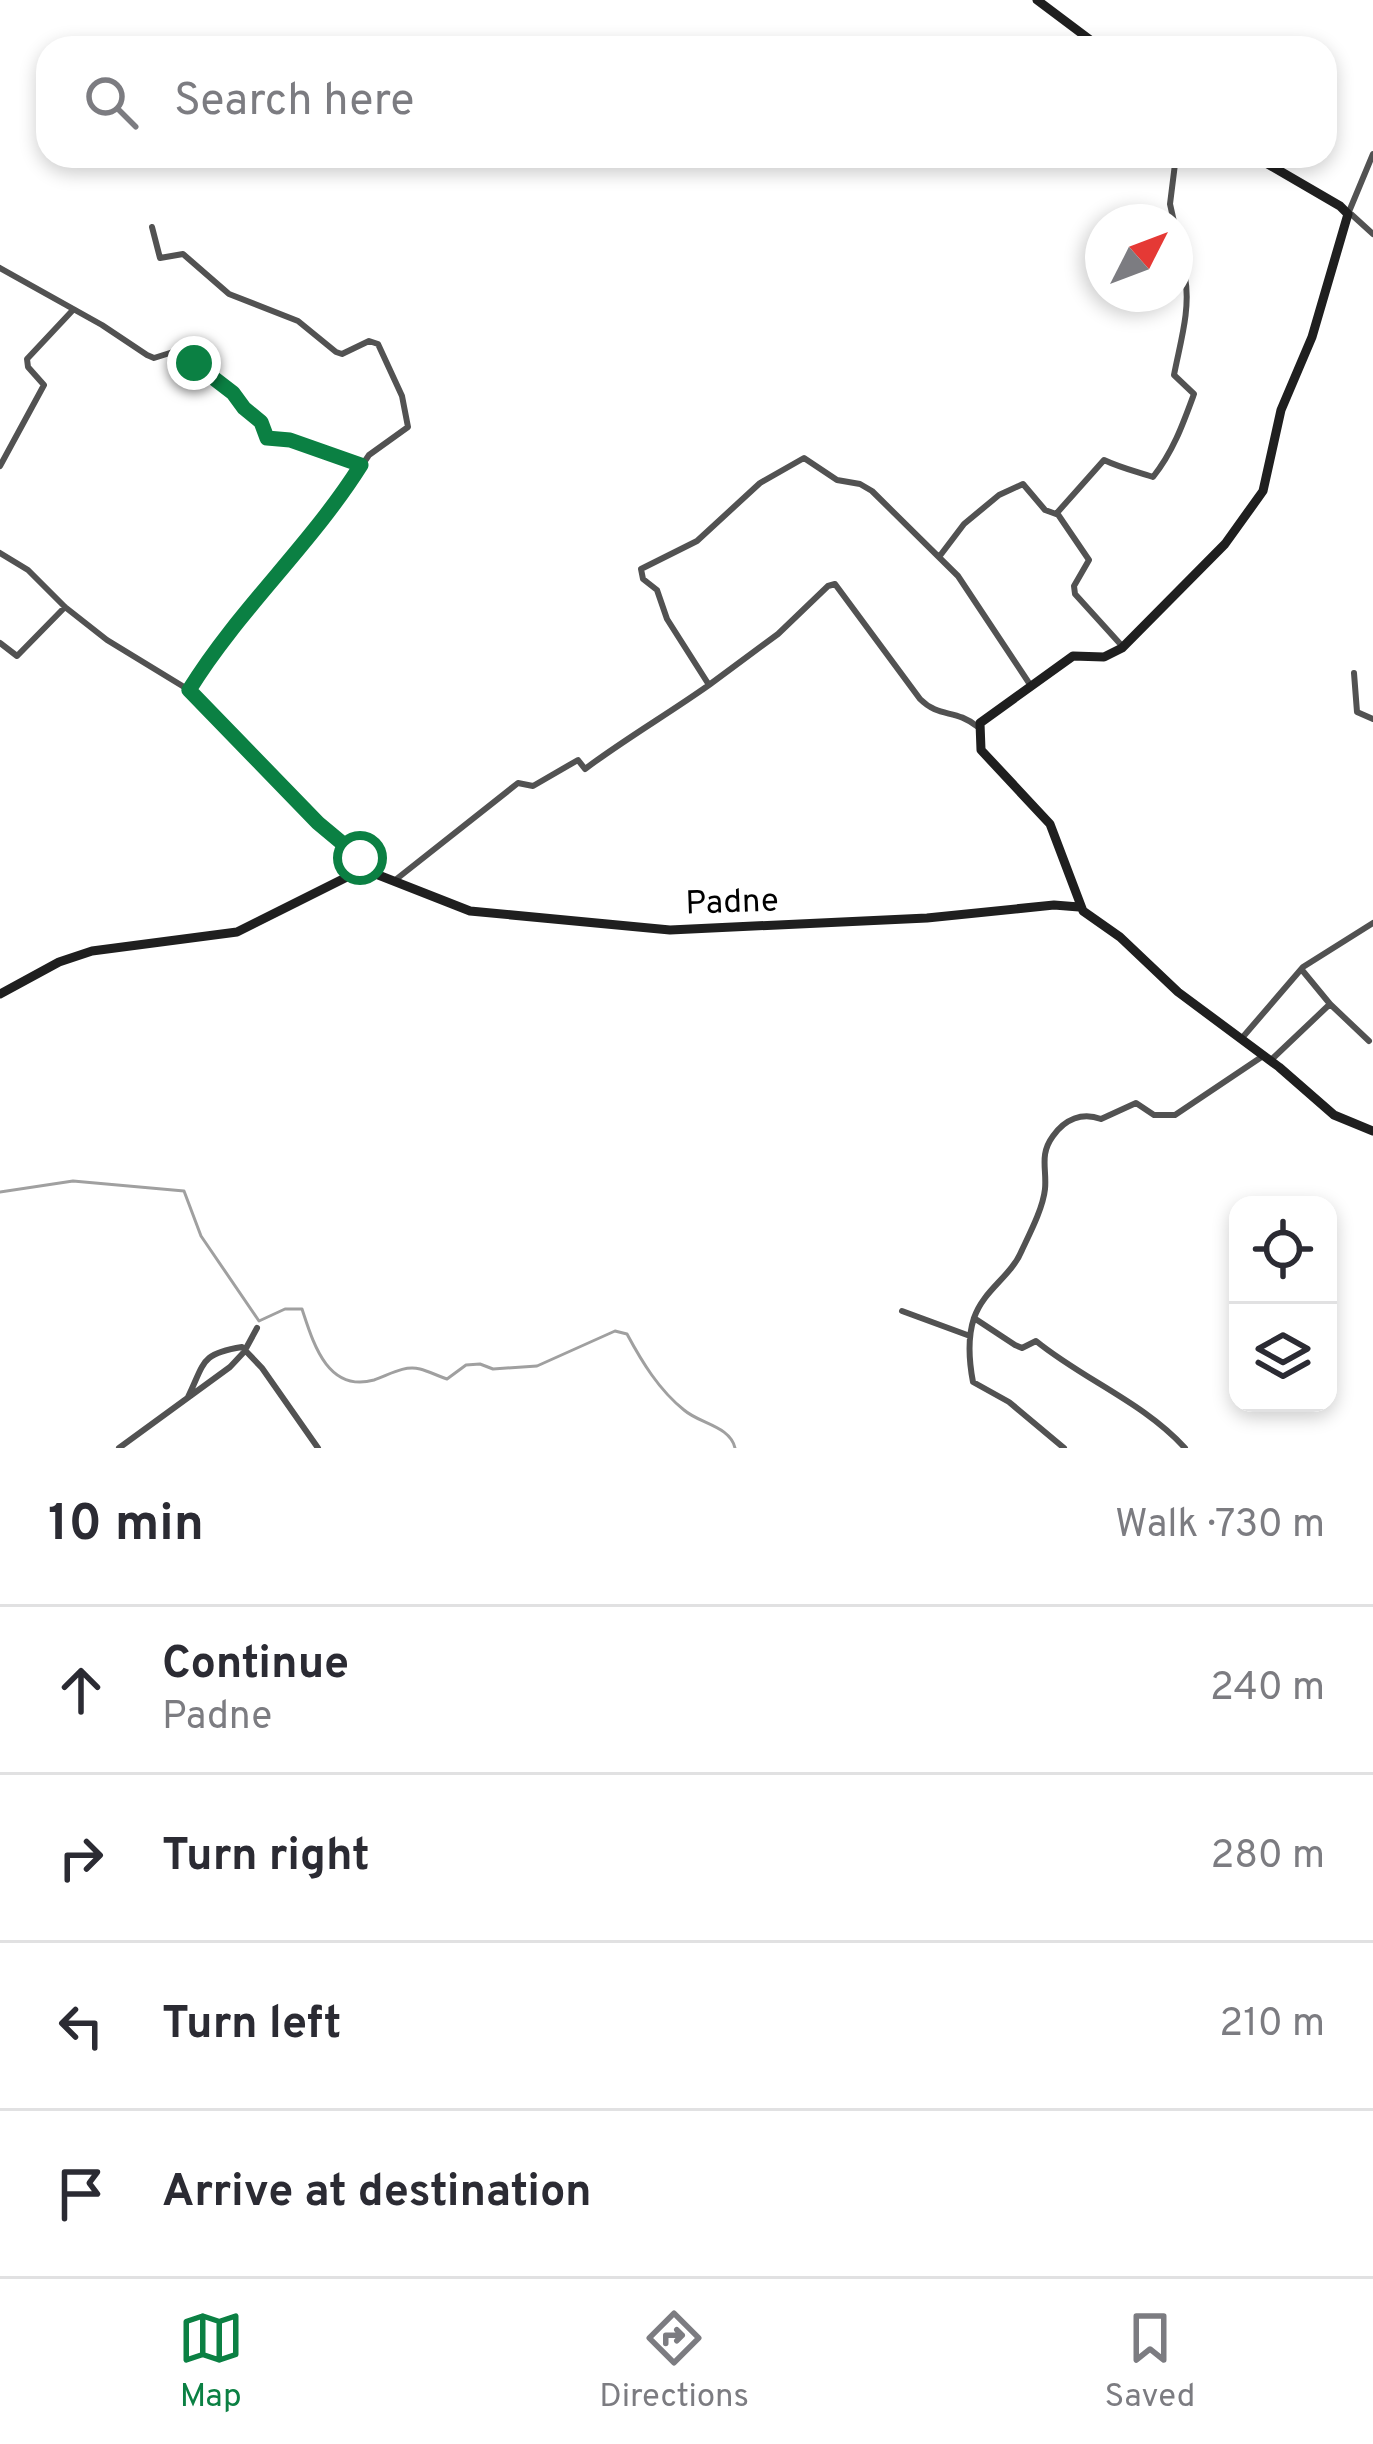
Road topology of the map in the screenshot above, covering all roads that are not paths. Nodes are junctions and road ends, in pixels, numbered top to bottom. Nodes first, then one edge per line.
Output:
1 (1037, 0) edge
2 (1085, 36) edge
3 (1373, 154) edge
4 (1174, 168) edge
5 (1273, 168) edge
6 (1170, 204) edge
7 (1349, 214) junction
8 (152, 226) dead end
9 (1373, 234) edge
10 (0, 268) edge
11 (72, 311) junction
12 (1184, 312) edge
13 (361, 465) junction
14 (0, 466) edge
15 (1057, 513) junction
16 (0, 553) edge
17 (939, 556) junction
18 (65, 607) junction
19 (0, 643) edge
20 (1123, 647) junction
21 (1354, 673) dead end
22 (709, 685) junction
23 (1031, 686) junction
24 (189, 690) junction
25 (1373, 718) edge
26 (980, 728) junction
27 (368, 869) junction
28 (394, 881) junction
29 (1079, 907) junction
30 (1373, 923) edge
31 (1300, 969) junction
32 (0, 994) edge
33 (1330, 1004) junction
34 (1240, 1041) junction
35 (1370, 1041) dead end
36 (1267, 1058) junction
37 (1370, 1130) edge
38 (902, 1311) dead end
39 (974, 1318) junction
40 (257, 1328) dead end
41 (970, 1336) junction
42 (245, 1351) junction
43 (188, 1397) junction
44 (118, 1448) edge
45 (319, 1448) edge
46 (1064, 1448) edge
47 (1185, 1448) edge

1 - 2 main road
3 - 7 street
4 - 6 street
5 - 7 main road
7 - 9 street
7 - 20 main road
8 - 13 street
10 - 11 street
11 - 13 street
11 - 14 street
12 - 15 street
13 - 24 street
15 - 17 street
15 - 20 street
16 - 18 street
17 - 22 street
17 - 23 street
18 - 19 street
18 - 24 street
20 - 23 main road
21 - 25 street
22 - 26 street
22 - 28 street
23 - 26 main road
24 - 27 street
26 - 29 main road
27 - 28 main road, Padne
27 - 32 main road
28 - 29 main road, Padne
29 - 34 main road
30 - 31 street
31 - 33 street
31 - 34 street
33 - 35 street
33 - 36 street
34 - 36 main road
36 - 37 main road
36 - 39 street
38 - 41 street
39 - 41 street
39 - 47 street
40 - 42 street
41 - 46 street
42 - 43 street
42 - 43 street
42 - 45 street
43 - 44 street

